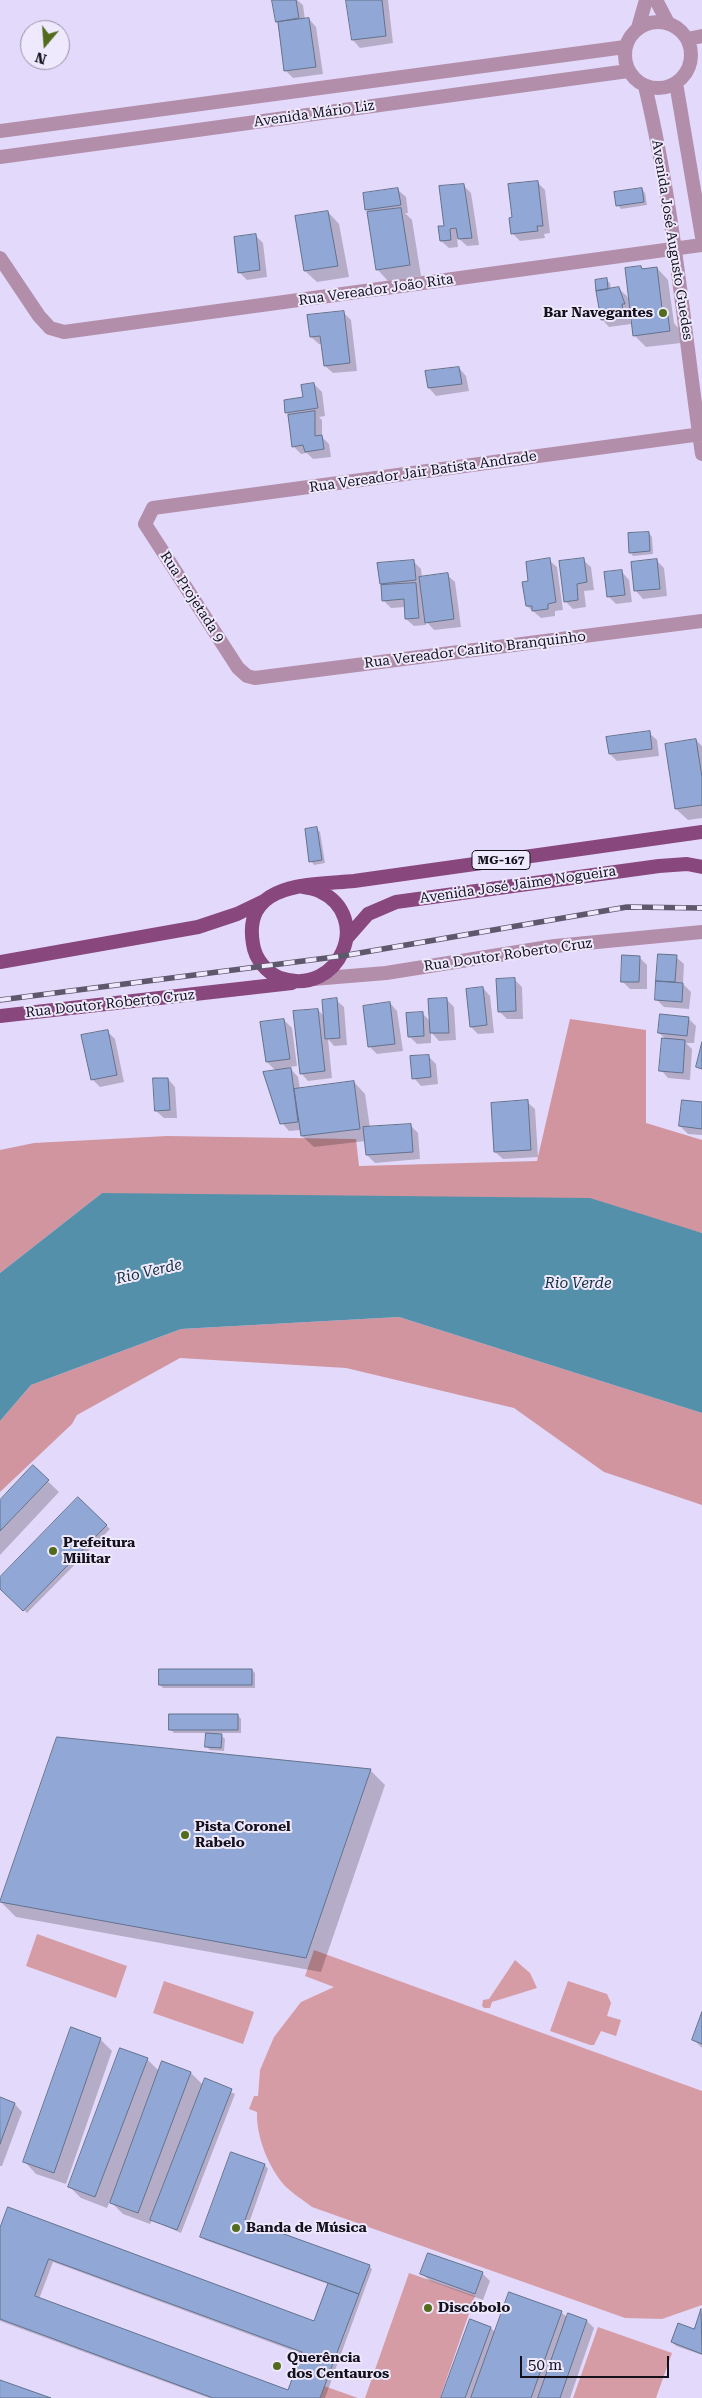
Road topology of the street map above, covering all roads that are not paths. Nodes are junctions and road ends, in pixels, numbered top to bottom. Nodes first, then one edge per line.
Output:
1 (646, 0) edge
2 (656, 0) edge
3 (668, 22) junction
4 (638, 28) junction
5 (702, 36) edge
6 (687, 39) junction
7 (625, 47) junction
8 (696, 66) edge
9 (628, 71) junction
10 (676, 83) junction
11 (645, 86) junction
12 (0, 131) edge
13 (0, 157) edge
14 (702, 236) edge
15 (702, 245) edge
16 (676, 250) junction
17 (0, 258) edge
18 (701, 435) edge
19 (702, 454) edge
20 (148, 515) joint
21 (702, 621) edge
22 (248, 676) joint
23 (702, 832) edge
24 (702, 867) edge
25 (300, 886) junction
26 (265, 900) junction
27 (702, 932) edge
28 (347, 938) junction
29 (0, 962) edge
30 (311, 980) junction
31 (0, 1016) edge

1 - 4 street
2 - 3 street
3 - 4 street
3 - 6 street
4 - 7 street
5 - 6 street
6 - 8 street
7 - 9 street
7 - 12 street, Avenida Mário Liz
8 - 10 street
9 - 11 street
9 - 13 street, Avenida Mário Liz
10 - 11 street
10 - 14 street, Avenida José Augusto Guedes
11 - 16 street, Avenida José Augusto Guedes
15 - 16 street, Rua Vereador João Rita
16 - 17 street, Rua Vereador João Rita
16 - 18 street, Avenida José Augusto Guedes
18 - 19 street, Avenida José Augusto Guedes
18 - 20 street, Rua Vereador Jair Batista Andrade
20 - 22 street, Rua Projetada 9
21 - 22 street, Rua Vereador Carlito Branquinho
23 - 25 main road, Avenida José Jaime Nogueira / MG-167
24 - 28 main road, Avenida José Jaime Nogueira / MG-167
25 - 26 main road, Avenida José Jaime Nogueira / MG-167
25 - 28 main road
26 - 29 main road, Avenida José Jaime Nogueira / MG-167
26 - 30 main road
27 - 30 street, Rua Doutor Roberto Cruz
28 - 30 main road, Avenida José Jaime Nogueira / MG-167
30 - 31 main road, Rua Doutor Roberto Cruz

